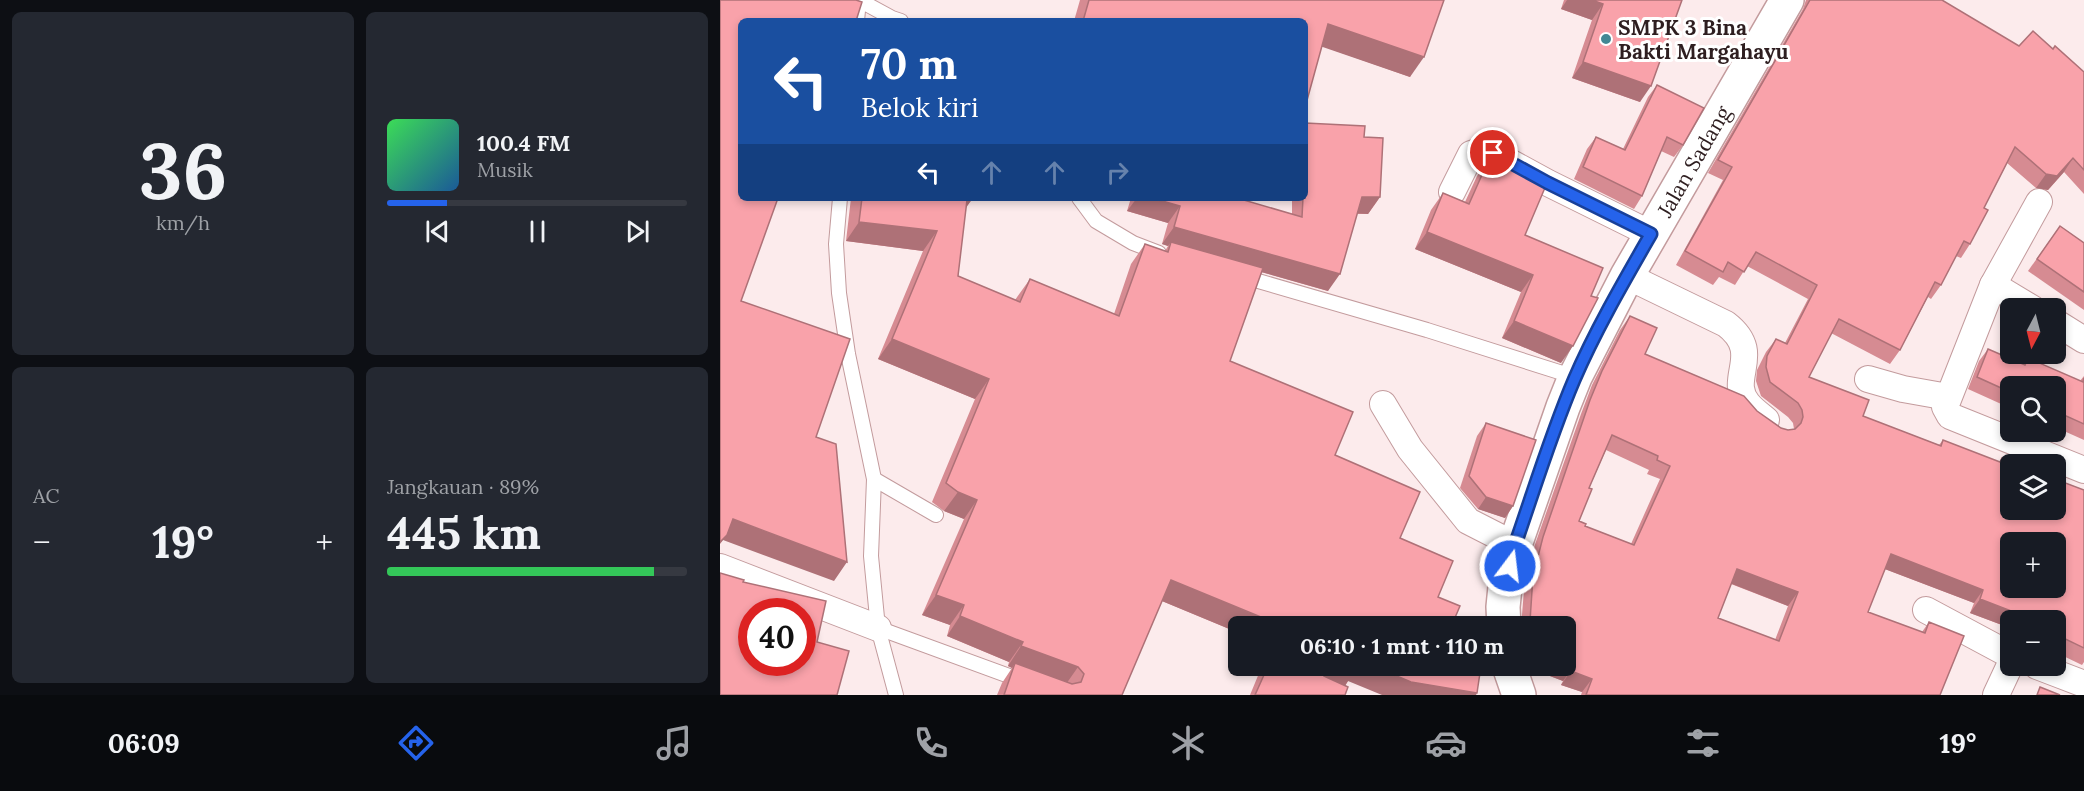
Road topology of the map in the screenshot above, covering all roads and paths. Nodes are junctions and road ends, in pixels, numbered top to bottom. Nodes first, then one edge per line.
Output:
1 (1787, 0) edge
2 (857, 18) edge
3 (892, 18) edge
4 (1452, 192) dead end
5 (840, 201) edge
6 (1081, 201) edge
7 (2039, 202) dead end
8 (1651, 234) junction
9 (1173, 257) edge
10 (1228, 272) edge
11 (1627, 276) junction
12 (1993, 285) junction
13 (2015, 298) edge
14 (2066, 329) edge
15 (2084, 340) edge
16 (1575, 377) junction
17 (1868, 378) dead end
18 (1948, 397) junction
19 (1383, 404) dead end
20 (1779, 429) edge
21 (2084, 470) edge
22 (874, 479) junction
23 (936, 515) dead end
24 (1515, 545) junction
25 (720, 567) edge
26 (1926, 610) dead end
27 (1503, 616) edge
28 (878, 628) junction
29 (2000, 650) edge
30 (1512, 676) edge
31 (2005, 676) edge
32 (2063, 676) edge
33 (2084, 684) edge
34 (1040, 687) edge
35 (896, 695) edge
36 (1519, 695) edge
37 (1996, 695) edge

1 - 8 street, Jalan Sadang
2 - 3 lane
4 - 8 street
5 - 22 lane
6 - 9 lane
7 - 12 street
8 - 11 street, Jalan Sadang
10 - 16 lane
11 - 16 street, Jalan Sadang
11 - 20 street
12 - 13 street
12 - 18 street
14 - 15 street
16 - 24 street, Jalan Sadang
17 - 18 street
18 - 21 street
19 - 24 street
22 - 23 lane
22 - 28 lane
24 - 27 street, Jalan Sadang
25 - 28 street
26 - 29 street
28 - 34 lane
28 - 35 lane
30 - 36 street
31 - 37 street
32 - 33 street

